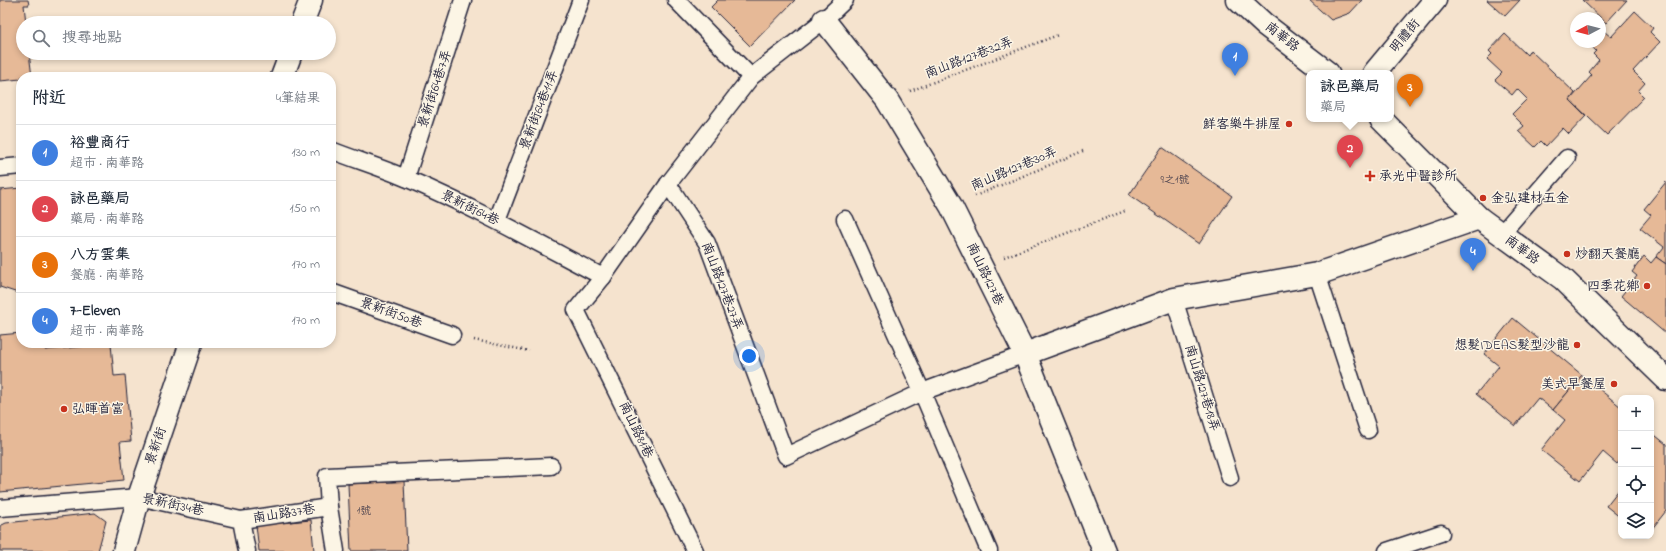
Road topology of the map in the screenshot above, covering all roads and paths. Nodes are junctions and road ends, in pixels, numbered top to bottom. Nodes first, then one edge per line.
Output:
1 (311, 0) edge
2 (463, 0) edge
3 (581, 0) edge
4 (676, 0) edge
5 (845, 0) edge
6 (1238, 0) edge
7 (1435, 0) edge
8 (305, 16) edge
9 (824, 20) junction
10 (1058, 35) dead end
11 (288, 60) edge
12 (1324, 70) edge
13 (1377, 70) edge
14 (284, 72) edge
15 (751, 76) junction
16 (887, 100) junction
17 (1384, 122) edge
18 (1083, 151) dead end
19 (336, 152) edge
20 (1567, 158) dead end
21 (16, 166) edge
22 (0, 168) edge
23 (406, 178) junction
24 (668, 184) junction
25 (951, 206) junction
26 (1125, 211) dead end
27 (1479, 218) junction
28 (845, 219) dead end
29 (497, 220) junction
30 (1501, 234) junction
31 (981, 266) junction
32 (1317, 274) junction
33 (603, 277) junction
34 (336, 294) edge
35 (1174, 299) junction
36 (452, 335) joint
37 (190, 348) edge
38 (529, 351) dead end
39 (1025, 354) junction
40 (1666, 379) edge
41 (922, 392) junction
42 (1368, 430) dead end
43 (551, 466) dead end
44 (1230, 478) dead end
45 (139, 497) junction
46 (329, 506) junction
47 (0, 508) edge
48 (242, 520) junction
49 (1442, 533) dead end
50 (984, 550) edge
51 (1101, 550) edge
52 (124, 551) edge
53 (247, 551) edge
54 (336, 551) edge
55 (695, 551) edge
56 (1387, 551) edge

1 - 8 street
2 - 23 lane, 景新街64巷7弄
3 - 29 lane, 景新街64巷11弄
4 - 15 lane
5 - 9 lane
6 - 12 street, 南華路
7 - 13 street, 明禮街
9 - 15 lane
9 - 16 street, 南山路127巷
10 - 16 path, 南山路127巷32弄
11 - 14 street
15 - 24 lane
16 - 25 street, 南山路127巷
17 - 27 street, 南華路
18 - 25 path, 南山路127巷30弄
19 - 23 lane, 景新街64巷
20 - 30 lane
21 - 22 lane
23 - 29 lane, 景新街64巷
24 - 33 lane
24 - 41 lane, 南山路127巷27弄
25 - 31 street, 南山路127巷
26 - 31 path
27 - 30 street, 南華路
27 - 32 street
28 - 41 lane
29 - 33 lane, 景新街64巷
30 - 40 street, 南華路
31 - 39 street, 南山路127巷
32 - 35 street
32 - 42 lane
33 - 55 lane, 南山路81巷
34 - 36 lane, 景新街50巷
35 - 39 street
35 - 44 lane, 南山路127巷18弄
36 - 38 path
37 - 45 street, 景新街
39 - 41 lane, 南山路127巷27弄
39 - 51 street, 南山路127巷
41 - 50 lane
43 - 46 lane
45 - 47 lane, 景新街34巷
45 - 48 lane, 景新街34巷
45 - 52 street, 景新街
46 - 48 lane, 南山路37巷
46 - 54 lane, 南山路37巷
48 - 53 lane
49 - 56 lane

